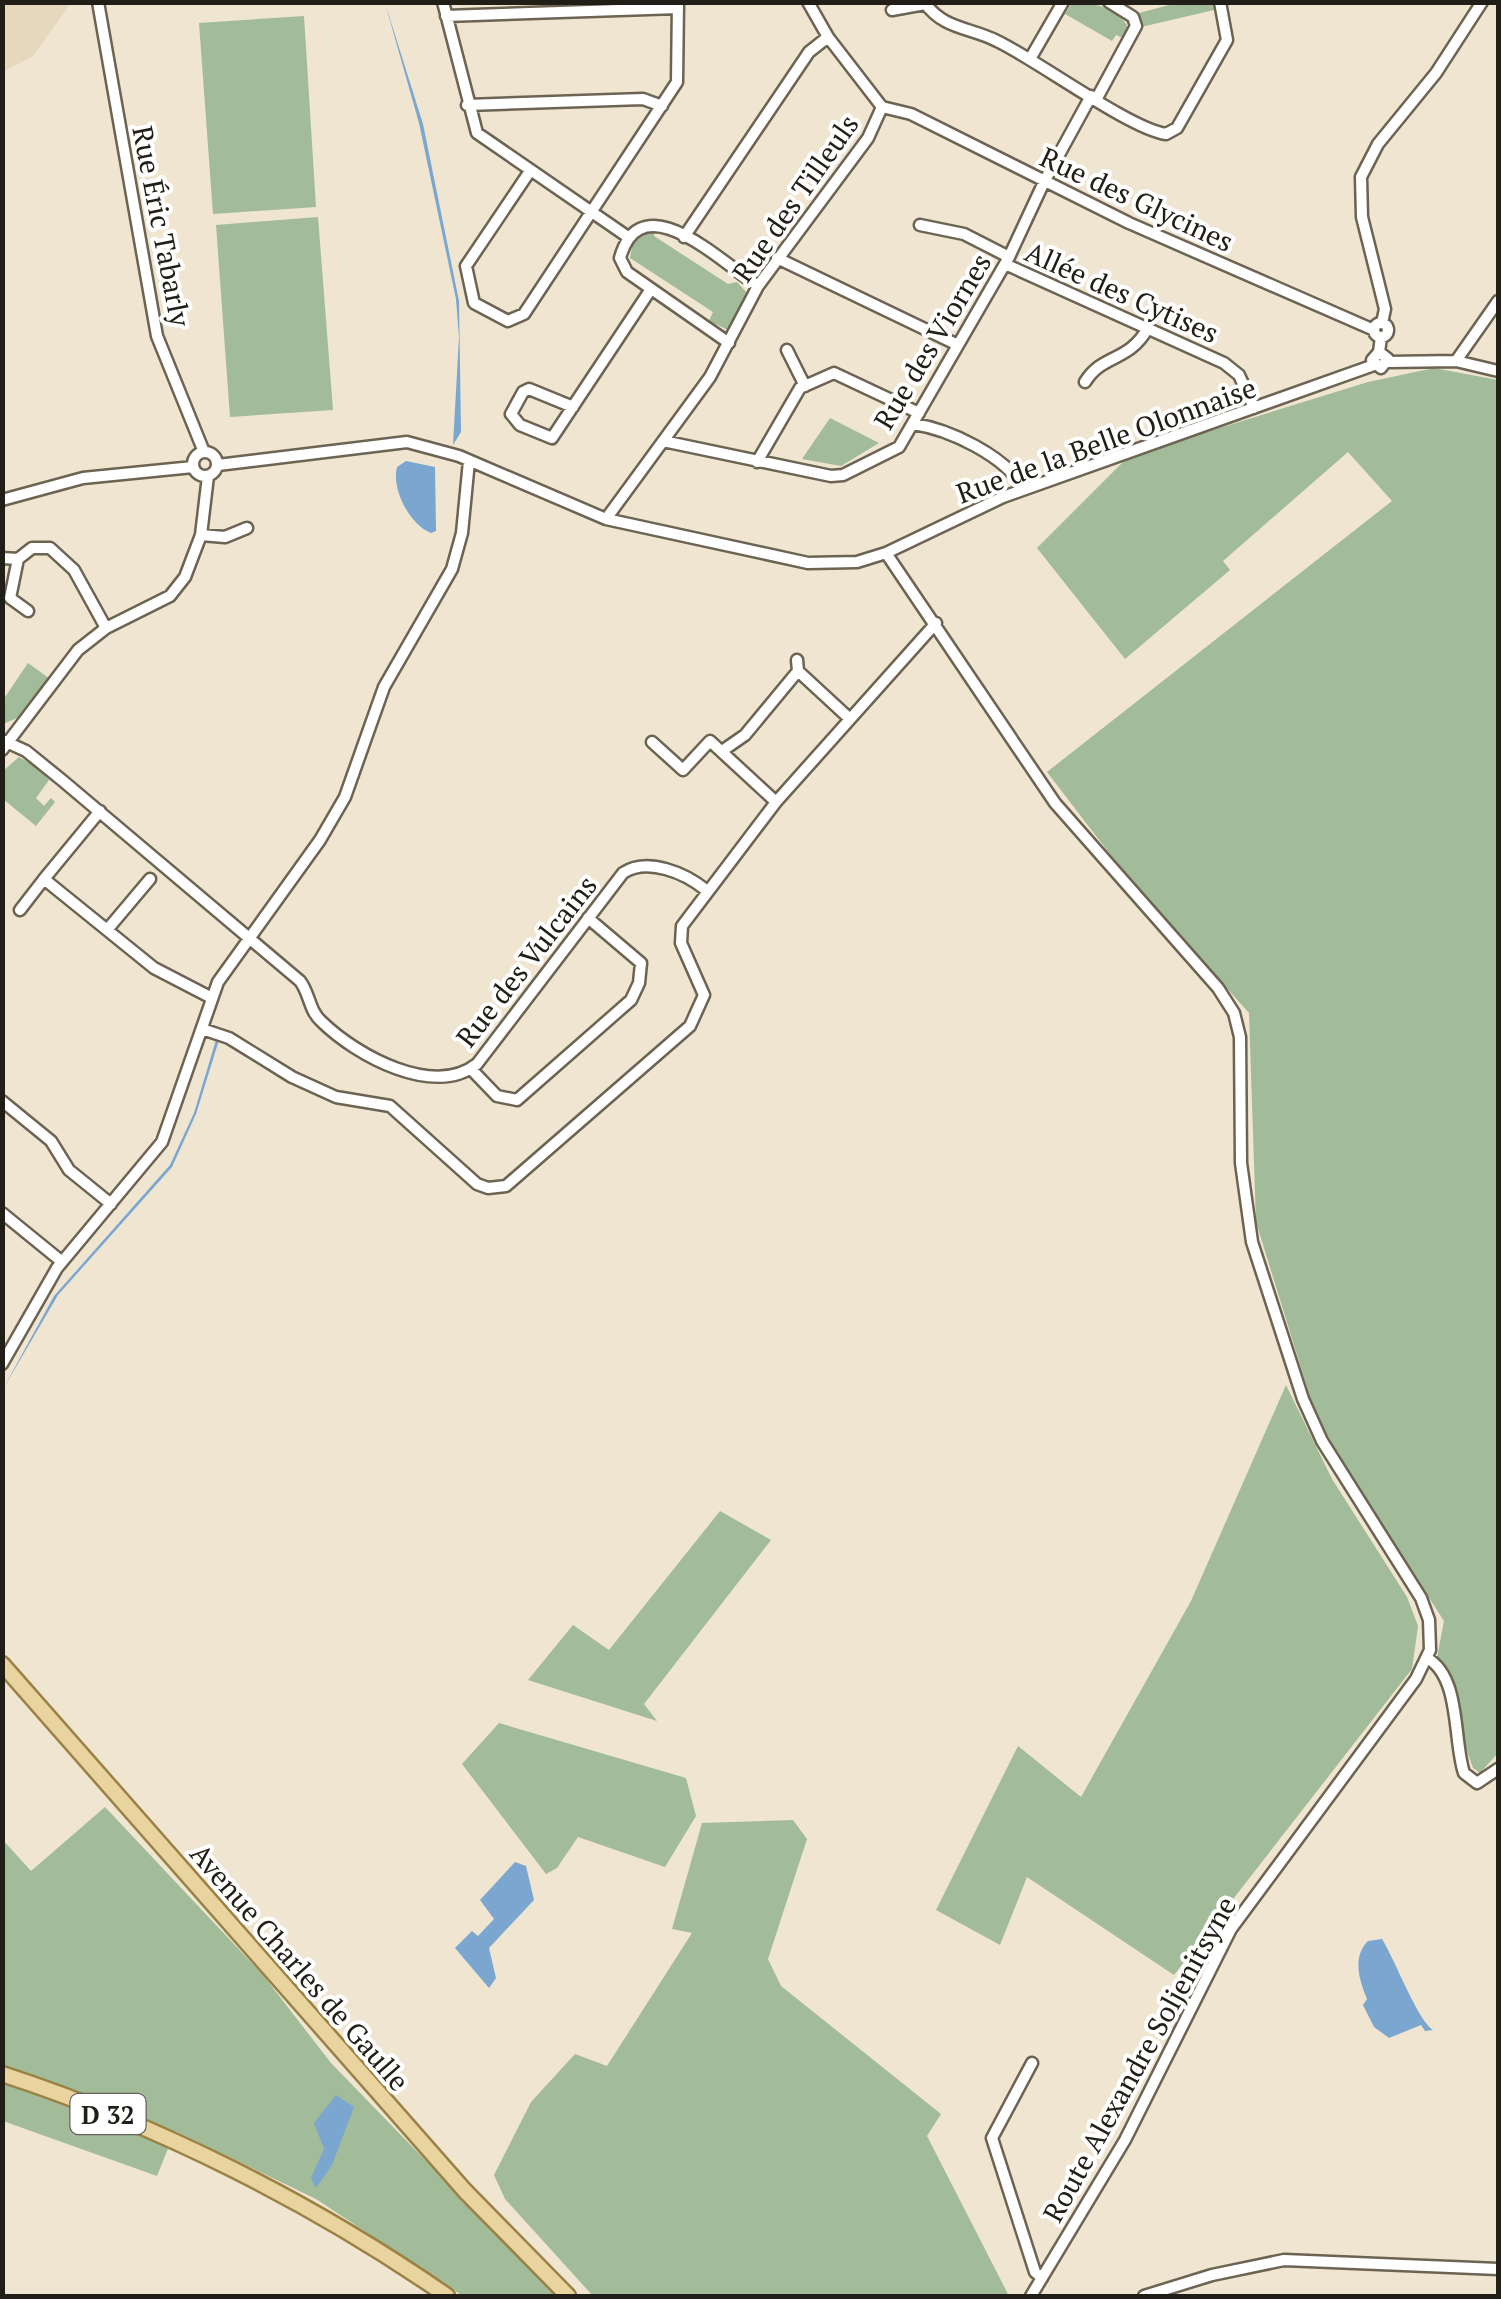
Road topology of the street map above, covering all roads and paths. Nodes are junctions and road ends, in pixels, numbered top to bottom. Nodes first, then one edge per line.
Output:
1 (98, 2) edge
2 (443, 2) edge
3 (808, 2) edge
4 (1063, 2) edge
5 (1108, 2) edge
6 (1220, 2) edge
7 (1482, 2) edge
8 (928, 4) edge
9 (678, 5) edge
10 (604, 6) edge
11 (892, 10) dead end
12 (446, 16) junction
13 (828, 37) junction
14 (1030, 59) junction
15 (1094, 97) junction
16 (468, 105) junction
17 (662, 106) junction
18 (882, 107) junction
19 (530, 171) junction
20 (1044, 182) junction
21 (591, 212) junction
22 (920, 225) dead end
23 (628, 237) junction
24 (684, 238) junction
25 (777, 258) junction
26 (1007, 260) junction
27 (758, 286) junction
28 (651, 289) junction
29 (1498, 302) edge
30 (1148, 328) junction
31 (1379, 330) junction
32 (730, 343) junction
33 (958, 345) junction
34 (787, 350) dead end
35 (1384, 357) junction
36 (1456, 362) junction
37 (1498, 371) edge
38 (1085, 382) dead end
39 (805, 386) junction
40 (572, 407) junction
41 (1254, 408) junction
42 (916, 419) junction
43 (664, 441) junction
44 (204, 452) junction
45 (469, 461) junction
46 (757, 462) junction
47 (218, 464) junction
48 (193, 467) junction
49 (208, 476) junction
50 (1024, 489) junction
51 (2, 500) edge
52 (606, 519) junction
53 (246, 528) dead end
54 (202, 535) junction
55 (886, 553) junction
56 (2, 558) edge
57 (18, 559) junction
58 (28, 611) dead end
59 (936, 623) junction
60 (106, 628) junction
61 (850, 719) junction
62 (652, 742) dead end
63 (4, 744) edge
64 (722, 751) junction
65 (776, 802) junction
66 (100, 812) junction
67 (44, 879) junction
68 (150, 879) dead end
69 (706, 890) junction
70 (20, 910) dead end
71 (588, 918) junction
72 (108, 930) junction
73 (246, 940) junction
74 (210, 997) junction
75 (202, 1029) junction
76 (471, 1069) junction
77 (2, 1101) edge
78 (110, 1204) junction
79 (2, 1213) edge
80 (62, 1261) junction
81 (2, 1364) edge
82 (1428, 1658) junction
83 (2, 1664) edge
84 (1498, 1768) edge
85 (1032, 2063) dead end
86 (2, 2074) edge
87 (1498, 2268) edge
88 (1042, 2278) junction
89 (447, 2296) edge
90 (568, 2296) edge
91 (1031, 2296) edge
92 (1144, 2296) edge

1 - 44 street, Rue Éric Tabarly
2 - 12 street
3 - 13 street, Rue des Tilleuls
4 - 14 street
5 - 15 street, Rue des Viornes
6 - 15 street
7 - 31 street
8 - 11 street
8 - 14 street
9 - 10 street
9 - 17 street
10 - 12 street
12 - 16 street
13 - 18 street, Rue des Tilleuls
13 - 24 street
14 - 15 street
15 - 20 street, Rue des Viornes
16 - 17 street
16 - 19 street
17 - 21 street
18 - 20 street, Rue des Glycines
18 - 25 street, Rue des Tilleuls
19 - 21 street
19 - 21 street
20 - 26 street, Rue des Viornes
20 - 31 street, Rue des Glycines
21 - 23 street
22 - 26 street, Allée des Cytises
23 - 24 street
23 - 28 street
24 - 27 street
25 - 27 street, Rue des Tilleuls
25 - 33 street
26 - 30 street, Allée des Cytises
26 - 33 street, Rue des Viornes
27 - 32 street, Rue des Tilleuls
28 - 32 street
28 - 40 street
29 - 36 street
30 - 38 street
30 - 41 street, Allée des Cytises
31 - 35 street
32 - 43 street, Rue des Tilleuls
33 - 42 street, Rue des Viornes
34 - 39 street
35 - 36 street
35 - 41 street, Rue de la Belle Olonnaise
36 - 37 street
39 - 42 street
39 - 46 street
40 - 40 street
41 - 50 street, Rue de la Belle Olonnaise
42 - 46 street, Rue des Viornes
42 - 50 street
43 - 46 street, Rue des Viornes
43 - 52 street, Rue des Tilleuls
44 - 47 street
44 - 48 street
45 - 47 street, Rue de la Belle Olonnaise
45 - 52 street, Rue de la Belle Olonnaise
45 - 73 street
47 - 49 street
48 - 49 street
48 - 51 street
49 - 54 street
50 - 55 street, Rue de la Belle Olonnaise
52 - 55 street, Rue de la Belle Olonnaise
53 - 54 street
54 - 60 street
55 - 59 street
56 - 57 street
57 - 58 street
57 - 60 street
59 - 61 street
59 - 82 street
60 - 63 street
61 - 64 street
61 - 65 street
62 - 64 street
63 - 66 street, Rue des Vulcains
64 - 65 street
65 - 69 street
66 - 67 street
66 - 73 street, Rue des Vulcains
67 - 70 street
67 - 72 street
68 - 72 street
69 - 71 street, Rue des Vulcains
69 - 75 street
71 - 76 street, Rue des Vulcains
71 - 76 street
72 - 74 street
73 - 74 street
73 - 76 street, Rue des Vulcains
74 - 75 street
75 - 78 street
77 - 78 street
78 - 80 street
79 - 80 street
80 - 81 street
82 - 84 street
82 - 88 street, Route Alexandre Soljenitsyne
83 - 90 main road, Avenue Charles de Gaulle
85 - 88 street
86 - 89 main road, D 32
87 - 92 street
88 - 91 street, Route Alexandre Soljenitsyne

